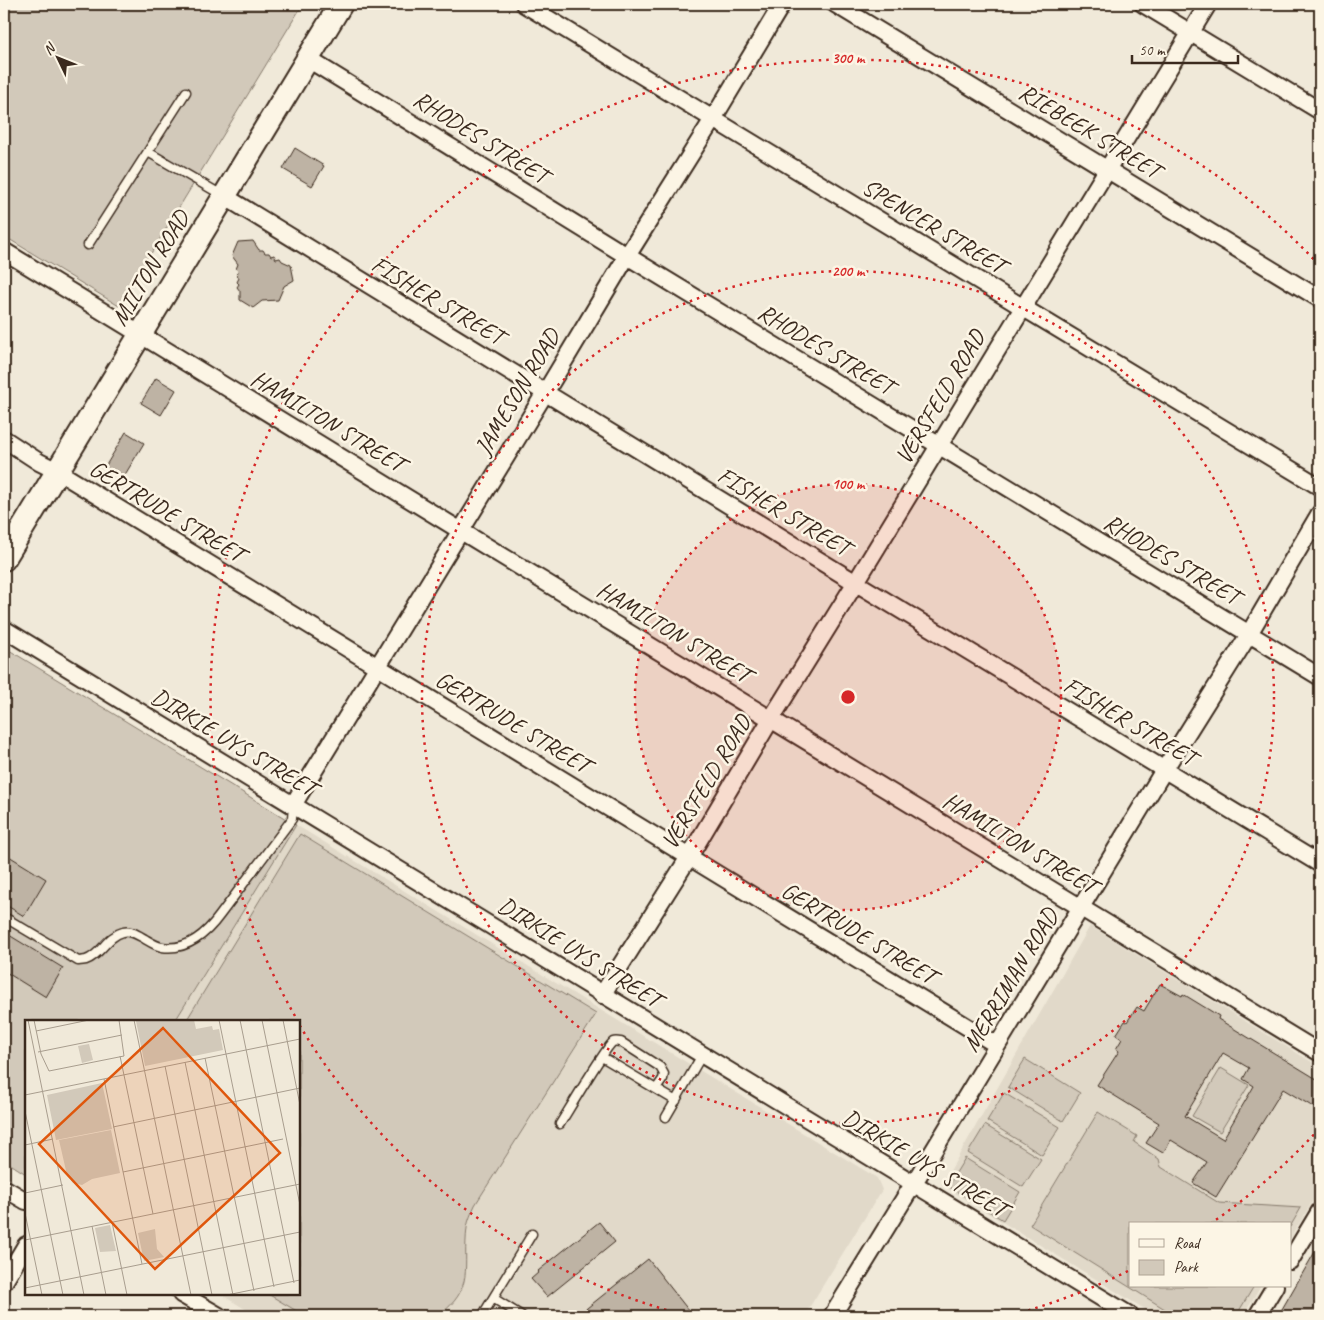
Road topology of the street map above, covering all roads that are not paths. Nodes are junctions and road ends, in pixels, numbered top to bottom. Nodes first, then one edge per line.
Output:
1 (341, 4) edge
2 (524, 4) edge
3 (782, 4) edge
4 (835, 4) edge
5 (1143, 4) edge
6 (1208, 4) edge
7 (1190, 32) junction
8 (308, 59) junction
9 (186, 92) dead end
10 (1320, 111) edge
11 (713, 118) junction
12 (148, 152) junction
13 (1107, 169) junction
14 (224, 196) junction
15 (88, 245) dead end
16 (4, 251) edge
17 (627, 256) junction
18 (1320, 299) edge
19 (1023, 307) junction
20 (140, 334) junction
21 (545, 393) junction
22 (4, 440) edge
23 (938, 445) junction
24 (57, 471) junction
25 (1320, 487) edge
26 (1320, 513) edge
27 (461, 531) junction
28 (4, 559) edge
29 (856, 582) junction
30 (4, 629) edge
31 (1249, 634) junction
32 (378, 666) junction
33 (1320, 678) edge
34 (771, 719) junction
35 (1164, 770) junction
36 (293, 805) junction
37 (689, 857) junction
38 (1320, 864) edge
39 (1081, 908) junction
40 (4, 917) edge
41 (602, 995) junction
42 (997, 1046) junction
43 (1320, 1053) edge
44 (702, 1055) junction
45 (602, 1057) junction
46 (656, 1089) junction
47 (676, 1101) junction
48 (666, 1118) dead end
49 (560, 1124) dead end
50 (914, 1184) junction
51 (4, 1188) edge
52 (25, 1200) edge
53 (1320, 1211) edge
54 (532, 1234) dead end
55 (25, 1247) edge
56 (1292, 1258) edge
57 (4, 1282) edge
58 (1274, 1288) edge
59 (183, 1295) edge
60 (493, 1298) junction
61 (219, 1316) edge
62 (482, 1316) edge
63 (522, 1316) edge
64 (832, 1316) edge
65 (1131, 1316) edge
66 (1257, 1316) edge

1 - 8 street, MILTON ROAD
2 - 11 street, SPENCER STREET
3 - 11 street, JAMESON ROAD
4 - 13 street, RIEBEEK STREET
5 - 7 street
6 - 7 street, VERSFELD ROAD
7 - 10 street
7 - 13 street, VERSFELD ROAD
8 - 14 street, MILTON ROAD
8 - 17 street, RHODES STREET
9 - 12 lane
11 - 17 street, JAMESON ROAD
11 - 19 street, SPENCER STREET
12 - 14 lane
12 - 15 lane
13 - 18 street, RIEBEEK STREET
13 - 19 street, VERSFELD ROAD
14 - 20 street, MILTON ROAD
14 - 21 street, FISHER STREET
16 - 20 street, HAMILTON STREET
17 - 21 street, JAMESON ROAD
17 - 23 street, RHODES STREET
19 - 23 street, VERSFELD ROAD
19 - 25 street, SPENCER STREET
20 - 24 street, MILTON ROAD
20 - 27 street, HAMILTON STREET
21 - 27 street, JAMESON ROAD
21 - 29 street, FISHER STREET
22 - 24 street, GERTRUDE STREET
23 - 29 street, VERSFELD ROAD
23 - 31 street, RHODES STREET
24 - 28 street, MILTON ROAD
24 - 32 street, GERTRUDE STREET
26 - 31 street, MERRIMAN ROAD
27 - 32 street, JAMESON ROAD
27 - 34 street, HAMILTON STREET
29 - 34 street, VERSFELD ROAD
29 - 35 street, FISHER STREET
30 - 36 street, DIRKIE UYS STREET
31 - 33 street, RHODES STREET
31 - 35 street, MERRIMAN ROAD
32 - 36 street, JAMESON ROAD
32 - 37 street, GERTRUDE STREET
34 - 37 street, VERSFELD ROAD
34 - 39 street, HAMILTON STREET
35 - 38 street, FISHER STREET
35 - 39 street, MERRIMAN ROAD
36 - 40 lane
36 - 41 street, DIRKIE UYS STREET
37 - 41 street, VERSFELD ROAD
37 - 42 street, GERTRUDE STREET
39 - 42 street, MERRIMAN ROAD
39 - 43 street, HAMILTON STREET
41 - 44 street, DIRKIE UYS STREET
42 - 50 street, MERRIMAN ROAD
44 - 47 lane
44 - 50 street, DIRKIE UYS STREET
45 - 46 lane
45 - 46 lane
45 - 49 lane
46 - 47 lane
47 - 48 lane
50 - 64 street, MERRIMAN ROAD
50 - 65 street, DIRKIE UYS STREET
51 - 52 street
53 - 56 street
54 - 60 lane
55 - 57 street
58 - 66 street
59 - 61 street
60 - 62 lane
60 - 63 lane

